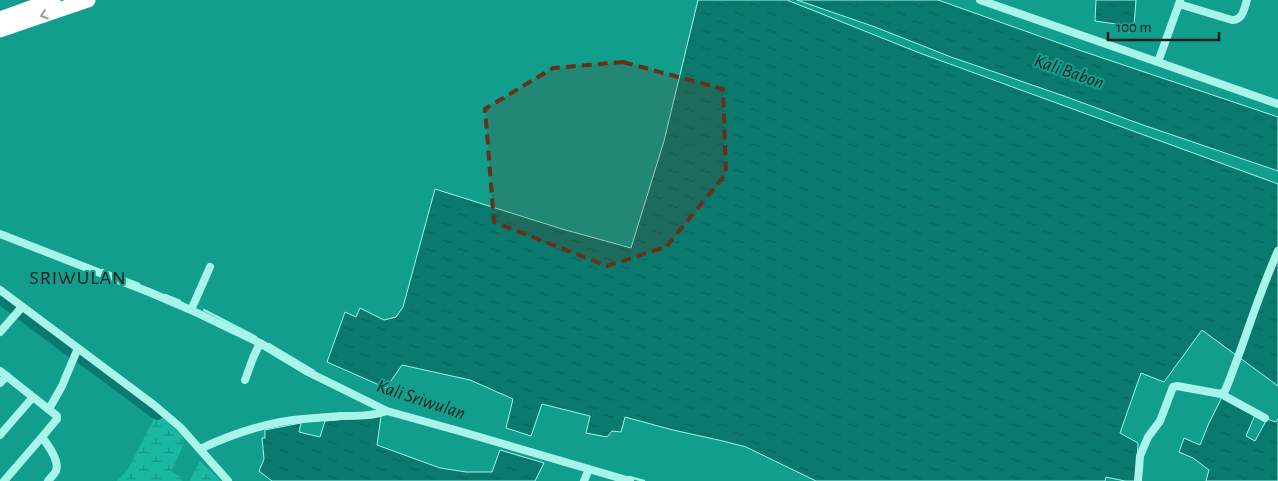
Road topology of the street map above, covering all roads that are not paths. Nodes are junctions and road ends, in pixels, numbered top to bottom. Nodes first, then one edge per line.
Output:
1 (53, 0) edge
2 (88, 0) edge
3 (980, 0) edge
4 (1247, 0) edge
5 (1179, 2) edge
6 (0, 18) edge
7 (0, 30) edge
8 (1158, 62) junction
9 (1278, 104) edge
10 (0, 234) edge
11 (1278, 251) edge
12 (210, 267) dead end
13 (0, 290) edge
14 (20, 310) junction
15 (191, 310) junction
16 (0, 332) edge
17 (260, 343) junction
18 (77, 349) junction
19 (3, 373) edge
20 (245, 380) dead end
21 (0, 383) edge
22 (1221, 394) junction
23 (34, 397) junction
24 (49, 409) junction
25 (387, 411) junction
26 (1265, 418) dead end
27 (0, 435) edge
28 (42, 437) junction
29 (200, 449) junction
30 (588, 469) junction
31 (4, 481) edge
32 (48, 481) edge
33 (228, 481) edge
34 (584, 481) edge
35 (630, 481) edge
36 (1138, 481) edge

1 - 6 highway
2 -> 7 highway
3 - 8 street
4 - 5 street
5 - 8 street
8 - 9 street
10 - 15 street
11 - 22 street
12 - 15 street
13 - 14 street
14 - 16 street
14 - 18 street
15 - 17 street
17 - 20 street
17 - 25 street
18 - 24 street
18 - 29 street
19 - 21 street
19 - 23 street
22 - 26 street
22 - 36 street
23 - 24 street
23 - 27 street
24 - 28 street
25 - 29 street
25 - 30 street
28 - 31 street
28 - 32 street
29 - 33 street
30 - 34 street
30 - 35 street

